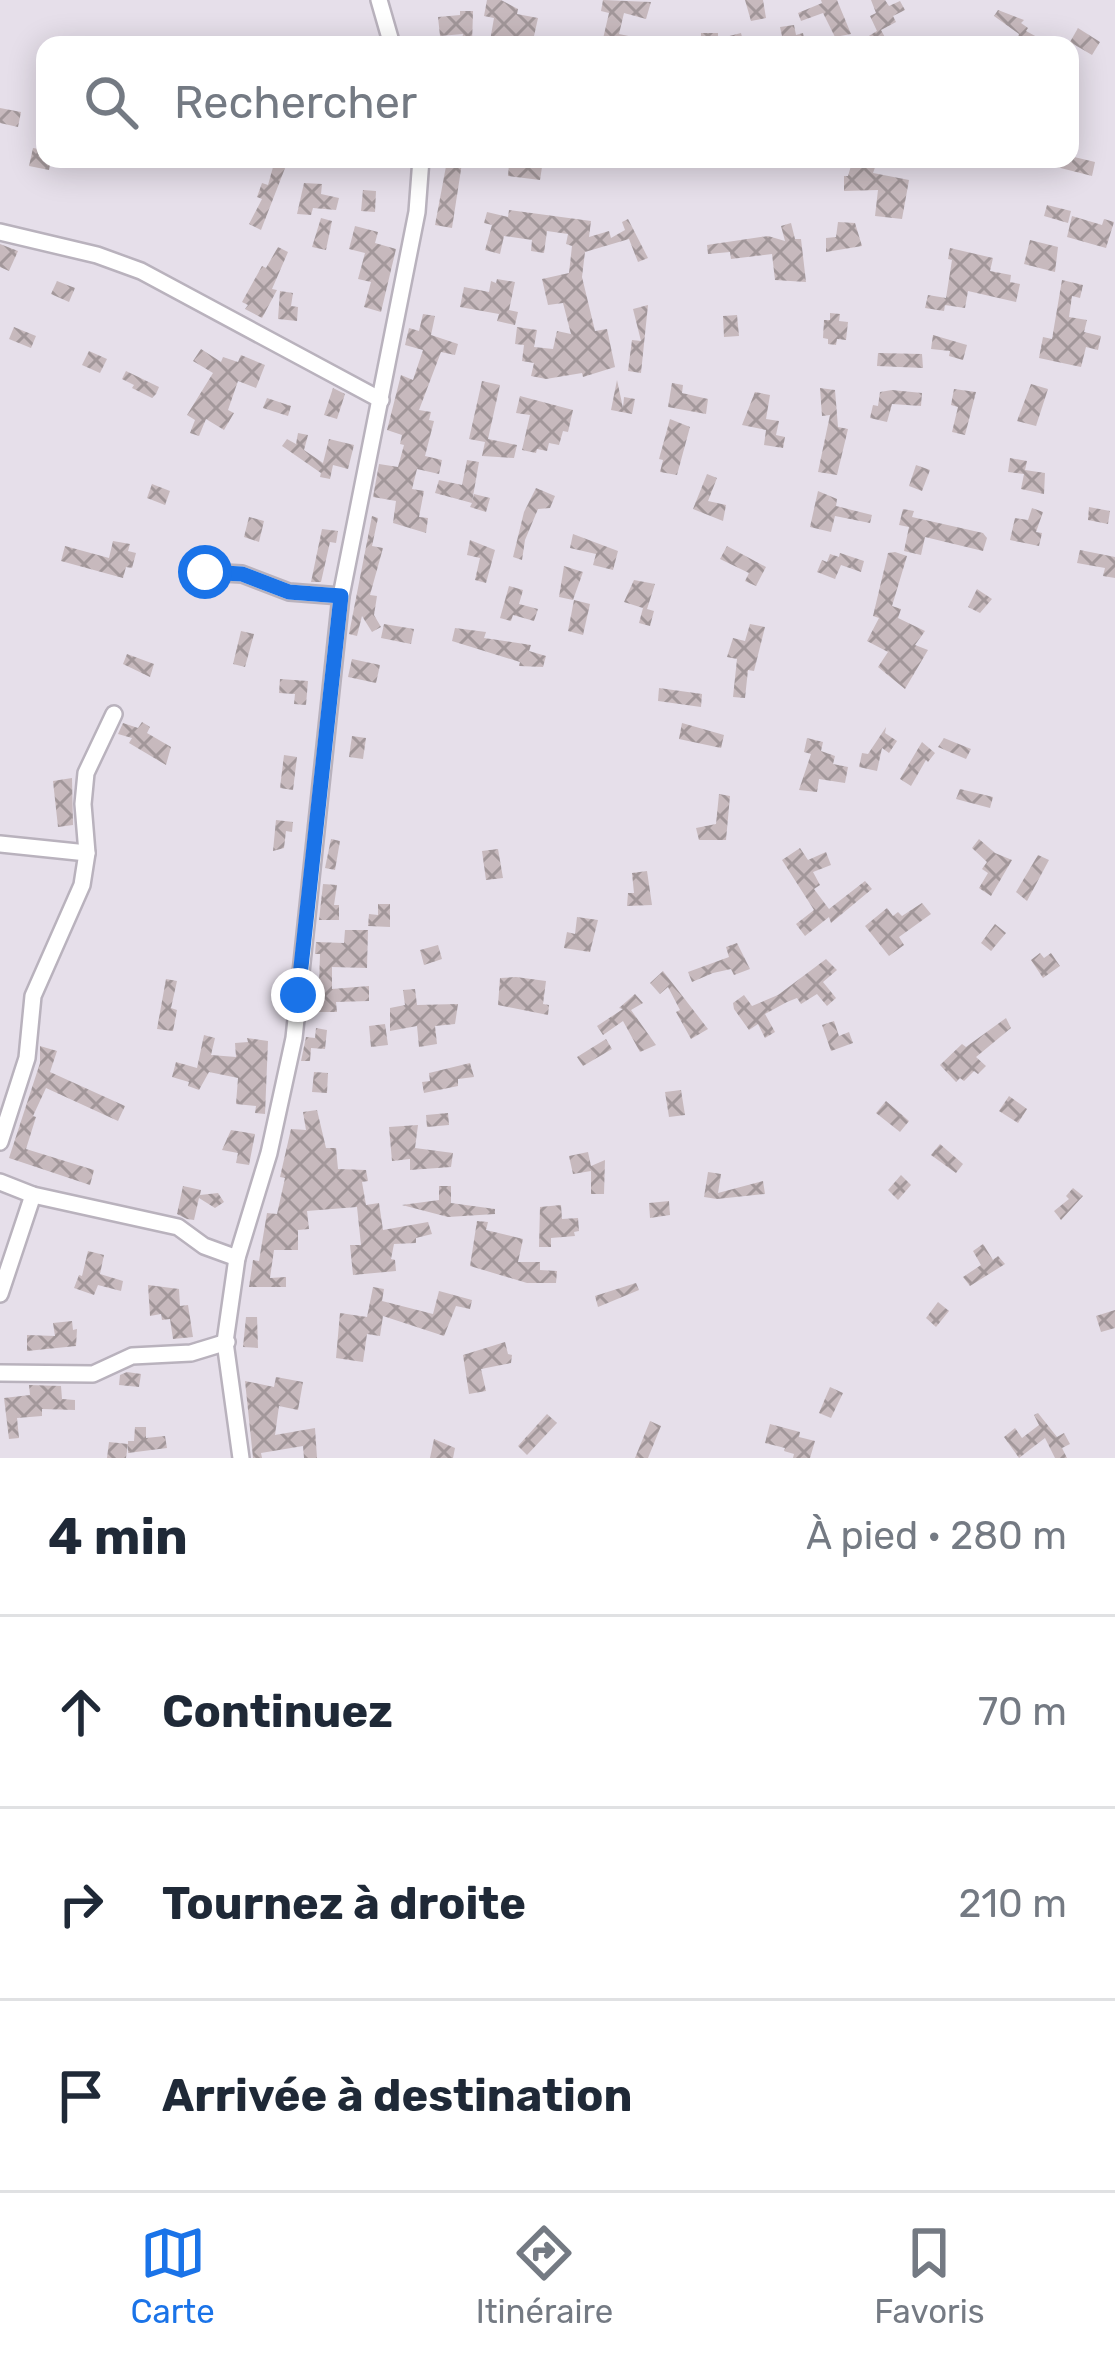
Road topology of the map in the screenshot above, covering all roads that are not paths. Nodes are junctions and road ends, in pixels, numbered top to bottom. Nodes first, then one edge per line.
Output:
1 (380, 0) edge
2 (390, 36) edge
3 (420, 168) edge
4 (0, 232) edge
5 (381, 400) junction
6 (205, 572) dead end
7 (341, 596) junction
8 (114, 714) dead end
9 (0, 844) edge
10 (87, 853) junction
11 (0, 1142) edge
12 (0, 1182) edge
13 (33, 1195) junction
14 (237, 1258) junction
15 (0, 1294) edge
16 (227, 1342) junction
17 (0, 1373) edge
18 (241, 1458) edge

1 - 2 street
3 - 5 street
4 - 5 street
5 - 7 street
6 - 7 street
7 - 14 street
8 - 10 street
9 - 10 street
10 - 11 street
12 - 13 street
13 - 14 street
13 - 15 street
14 - 16 street
16 - 17 street
16 - 18 street

